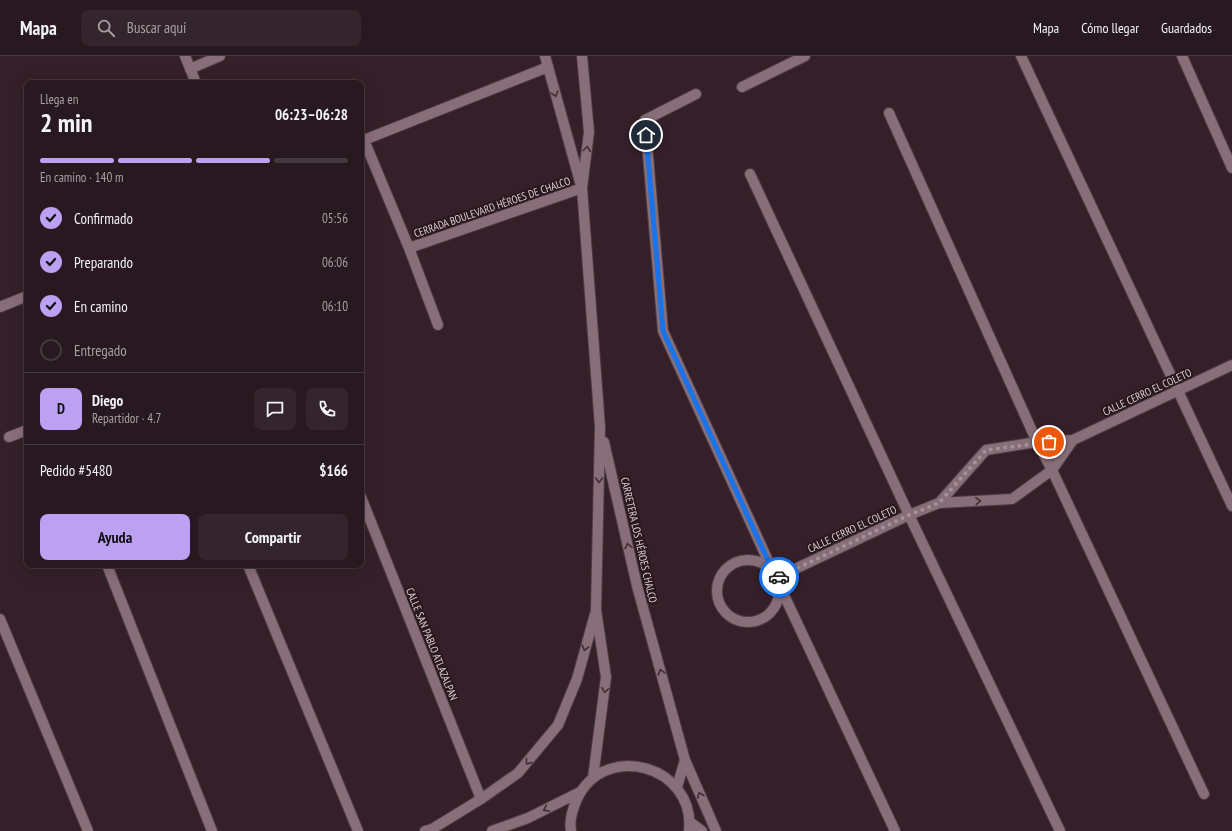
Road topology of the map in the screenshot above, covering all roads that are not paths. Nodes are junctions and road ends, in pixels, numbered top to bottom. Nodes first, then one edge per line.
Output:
1 (185, 56) edge
2 (220, 56) edge
3 (545, 56) edge
4 (582, 56) edge
5 (805, 56) edge
6 (1021, 56) edge
7 (1182, 56) edge
8 (548, 67) junction
9 (190, 69) junction
10 (195, 80) edge
11 (742, 86) dead end
12 (696, 94) dead end
13 (889, 113) dead end
14 (1232, 168) edge
15 (750, 174) dead end
16 (582, 188) junction
17 (409, 248) junction
18 (24, 297) edge
19 (0, 307) edge
20 (438, 325) dead end
21 (1232, 366) edge
22 (1178, 391) junction
23 (600, 427) junction
24 (24, 431) edge
25 (9, 437) dead end
26 (1073, 440) junction
27 (1037, 442) junction
28 (1052, 470) junction
29 (939, 503) junction
30 (364, 504) edge
31 (1232, 506) edge
32 (909, 515) junction
33 (107, 568) edge
34 (249, 568) edge
35 (776, 578) junction
36 (596, 610) junction
37 (0, 619) edge
38 (685, 760) junction
39 (593, 778) junction
40 (677, 788) junction
41 (580, 792) junction
42 (1204, 794) dead end
43 (482, 799) junction
44 (689, 827) edge
45 (88, 831) edge
46 (212, 831) edge
47 (358, 831) edge
48 (425, 831) edge
49 (492, 831) edge
50 (571, 831) edge
51 (702, 831) edge
52 (716, 831) edge
53 (895, 831) edge
54 (1060, 831) edge

1 - 9 street
2 - 9 street
3 - 8 street
16 -> 4 street
5 - 11 street
6 - 22 street
7 - 14 street
8 -> 16 street
8 - 17 street
9 - 10 street
12 - 35 street
13 - 27 street
15 - 32 street
16 - 17 street, CERRADA BOULEVARD HÉROES DE CHALCO
16 - 23 street
17 - 20 street
18 - 19 street
21 - 22 street, CALLE CERRO EL COLETO
22 - 26 street, CALLE CERRO EL COLETO
22 - 31 street
23 -> 36 street
38 -> 23 street, CARRETERA LOS HÉROES CHALCO
24 - 25 street
26 - 27 street, CALLE CERRO EL COLETO
26 - 28 street, CALLE CERRO EL COLETO
27 - 28 street
27 - 29 street, CALLE CERRO EL COLETO
29 -> 28 street, CALLE CERRO EL COLETO
28 - 42 street
29 - 32 street, CALLE CERRO EL COLETO
30 - 43 street, CALLE SAN PABLO ATLAZALPAN
32 - 35 street, CALLE CERRO EL COLETO
32 - 54 street
33 - 46 street
34 - 47 street
35 - 35 street
35 - 53 street
36 -> 39 street
36 -> 43 street
37 - 45 street
38 - 40 street
52 -> 38 street, CARRETERA LOS HÉROES CHALCO
39 - 40 street
39 - 41 street
40 - 44 street
41 -> 49 street
41 - 50 street
43 - 48 street
44 - 51 street

